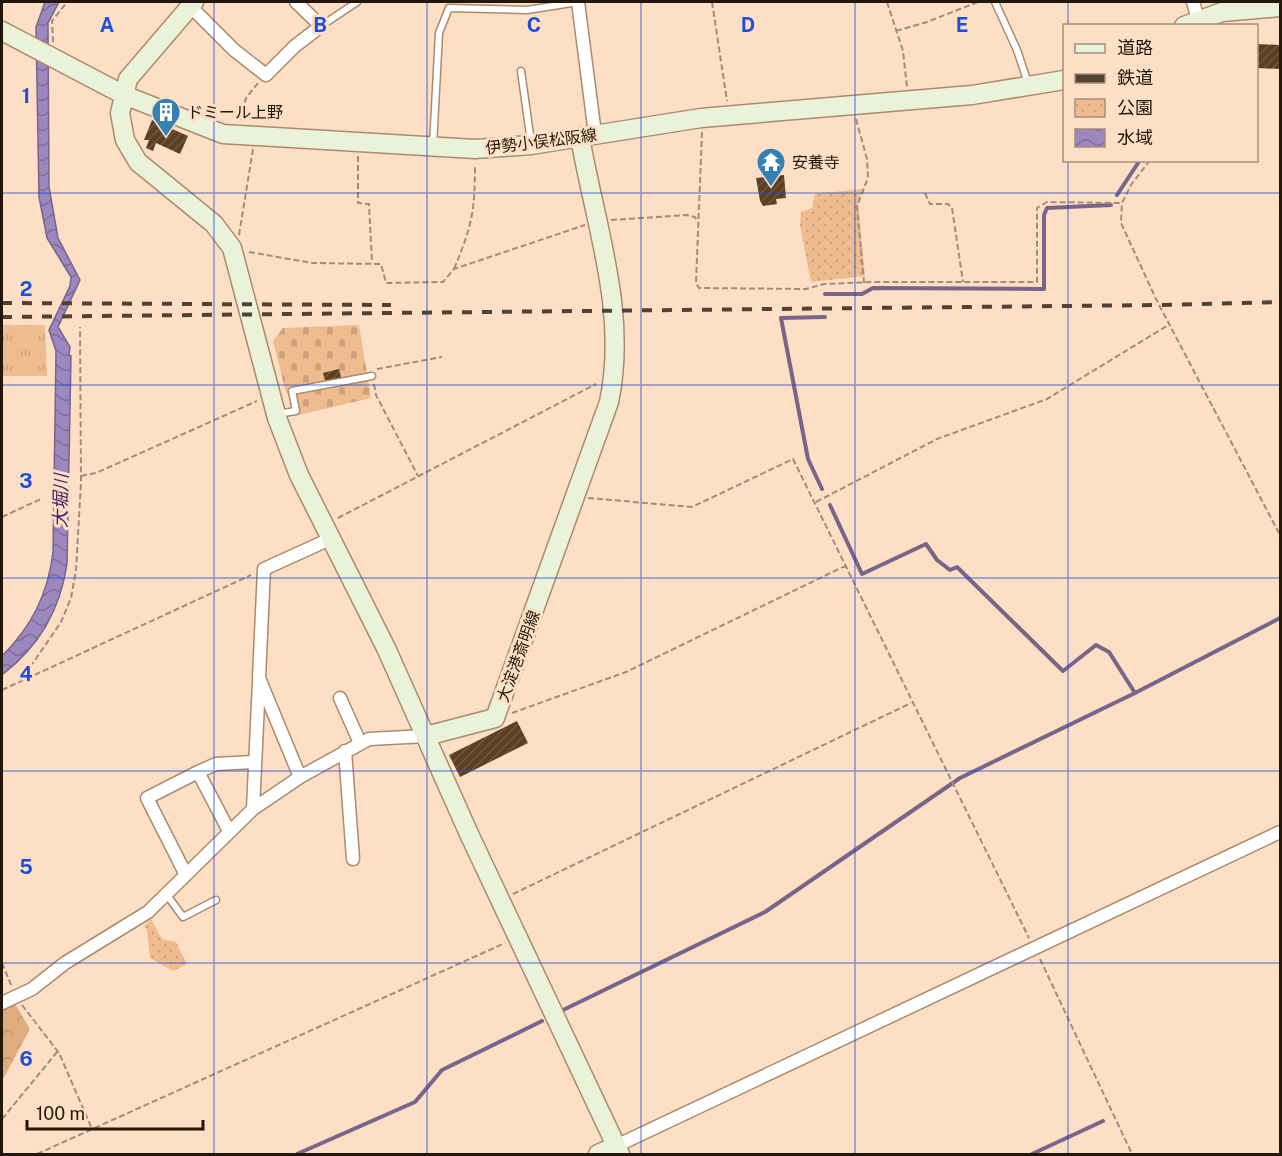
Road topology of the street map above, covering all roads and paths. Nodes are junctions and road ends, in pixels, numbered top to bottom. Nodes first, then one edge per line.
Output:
1 (67, 2) edge
2 (296, 2) edge
3 (357, 2) edge
4 (578, 2) edge
5 (712, 2) edge
6 (887, 2) edge
7 (978, 2) edge
8 (995, 2) edge
9 (192, 4) edge
10 (1281, 7) edge
11 (1192, 15) edge
12 (321, 26) junction
13 (2, 31) edge
14 (896, 31) junction
15 (53, 59) junction
16 (520, 71) dead end
17 (266, 75) junction
18 (1063, 80) edge
19 (1029, 86) junction
20 (124, 95) junction
21 (908, 99) junction
22 (854, 104) junction
23 (728, 116) junction
24 (701, 118) junction
25 (588, 136) junction
26 (246, 137) junction
27 (357, 142) junction
28 (531, 145) junction
29 (433, 146) junction
30 (475, 149) junction
31 (1148, 162) edge
32 (925, 193) dead end
33 (1122, 203) junction
34 (596, 222) junction
35 (698, 222) junction
36 (232, 248) junction
37 (372, 263) junction
38 (454, 269) junction
39 (963, 282) junction
40 (864, 283) junction
41 (1170, 324) junction
42 (80, 327) dead end
43 (442, 357) dead end
44 (615, 374) junction
45 (372, 376) junction
46 (271, 395) junction
47 (276, 415) junction
48 (81, 476) junction
49 (418, 476) junction
50 (575, 497) junction
51 (41, 499) dead end
52 (816, 502) junction
53 (2, 517) edge
54 (326, 532) junction
55 (1281, 535) edge
56 (847, 566) junction
57 (264, 569) junction
58 (259, 678) junction
59 (20, 682) junction
60 (2, 690) edge
61 (340, 698) dead end
62 (912, 702) junction
63 (495, 717) junction
64 (426, 736) junction
65 (360, 742) junction
66 (345, 751) junction
67 (253, 762) junction
68 (198, 772) junction
69 (300, 777) junction
70 (253, 809) junction
71 (229, 831) junction
72 (1281, 832) edge
73 (353, 859) dead end
74 (186, 875) junction
75 (166, 895) junction
76 (216, 900) dead end
77 (500, 900) junction
78 (517, 938) junction
79 (1035, 948) junction
80 (2, 963) edge
81 (17, 996) junction
82 (2, 1003) edge
83 (58, 1051) junction
84 (2, 1119) edge
85 (92, 1129) junction
86 (618, 1150) edge
87 (37, 1155) edge
88 (598, 1155) edge
89 (1132, 1155) edge

1 - 15 path
2 - 12 street
3 - 12 lane
4 - 25 street
4 - 29 lane
5 - 23 path
6 - 14 path
7 - 14 path
8 - 19 lane
9 - 17 street
9 - 20 main road
10 - 11 main road
12 - 17 street
13 - 15 main road, 伊勢小俣松阪線
14 - 21 path
15 - 20 main road, 伊勢小俣松阪線
16 - 28 lane
17 - 26 path
18 - 19 main road, 伊勢小俣松阪線
19 - 21 main road, 伊勢小俣松阪線
20 - 26 main road, 伊勢小俣松阪線
20 - 36 main road
21 - 22 main road, 伊勢小俣松阪線
22 - 23 main road, 伊勢小俣松阪線
22 - 40 path
23 - 24 main road, 伊勢小俣松阪線
24 - 25 main road, 伊勢小俣松阪線
24 - 35 path
25 - 28 main road, 伊勢小俣松阪線
25 - 34 main road, 大淀港斎明線
26 - 27 main road, 伊勢小俣松阪線
26 - 36 path
27 - 29 main road, 伊勢小俣松阪線
27 - 37 path
28 - 30 main road, 伊勢小俣松阪線
29 - 30 main road, 伊勢小俣松阪線
30 - 38 path
31 - 33 path
32 - 39 path
33 - 39 path
33 - 41 path
34 - 35 path
34 - 38 path
34 - 44 main road, 大淀港斎明線
35 - 40 path
36 - 37 path
36 - 46 main road
37 - 38 path
39 - 40 path
41 - 52 path
41 - 55 path
42 - 48 path
43 - 45 path
44 - 49 path
44 - 50 main road, 大淀港斎明線
45 - 47 lane
45 - 49 path
46 - 47 main road
46 - 48 path
47 - 54 main road
48 - 59 path
49 - 54 path
50 - 52 path
50 - 63 main road, 大淀港斎明線
51 - 53 path
52 - 56 path
54 - 57 street
54 - 64 main road
56 - 62 path
56 - 63 path
57 - 58 street
57 - 59 path
58 - 67 street
58 - 69 street
59 - 60 path
61 - 65 street
62 - 77 path
62 - 79 path
63 - 64 main road, 大淀港斎明線
64 - 65 street
64 - 77 main road
65 - 66 street
66 - 69 street
66 - 73 street
67 - 68 street
67 - 70 street
68 - 71 street
68 - 74 street
69 - 70 street
70 - 71 street
71 - 74 street
72 - 79 street
74 - 75 street
75 - 76 lane
75 - 81 street
77 - 78 main road
78 - 85 path
78 - 86 main road
79 - 86 street
79 - 89 path
80 - 81 path
81 - 82 street
81 - 83 path
83 - 84 path
83 - 85 path
85 - 87 path
86 - 88 main road

